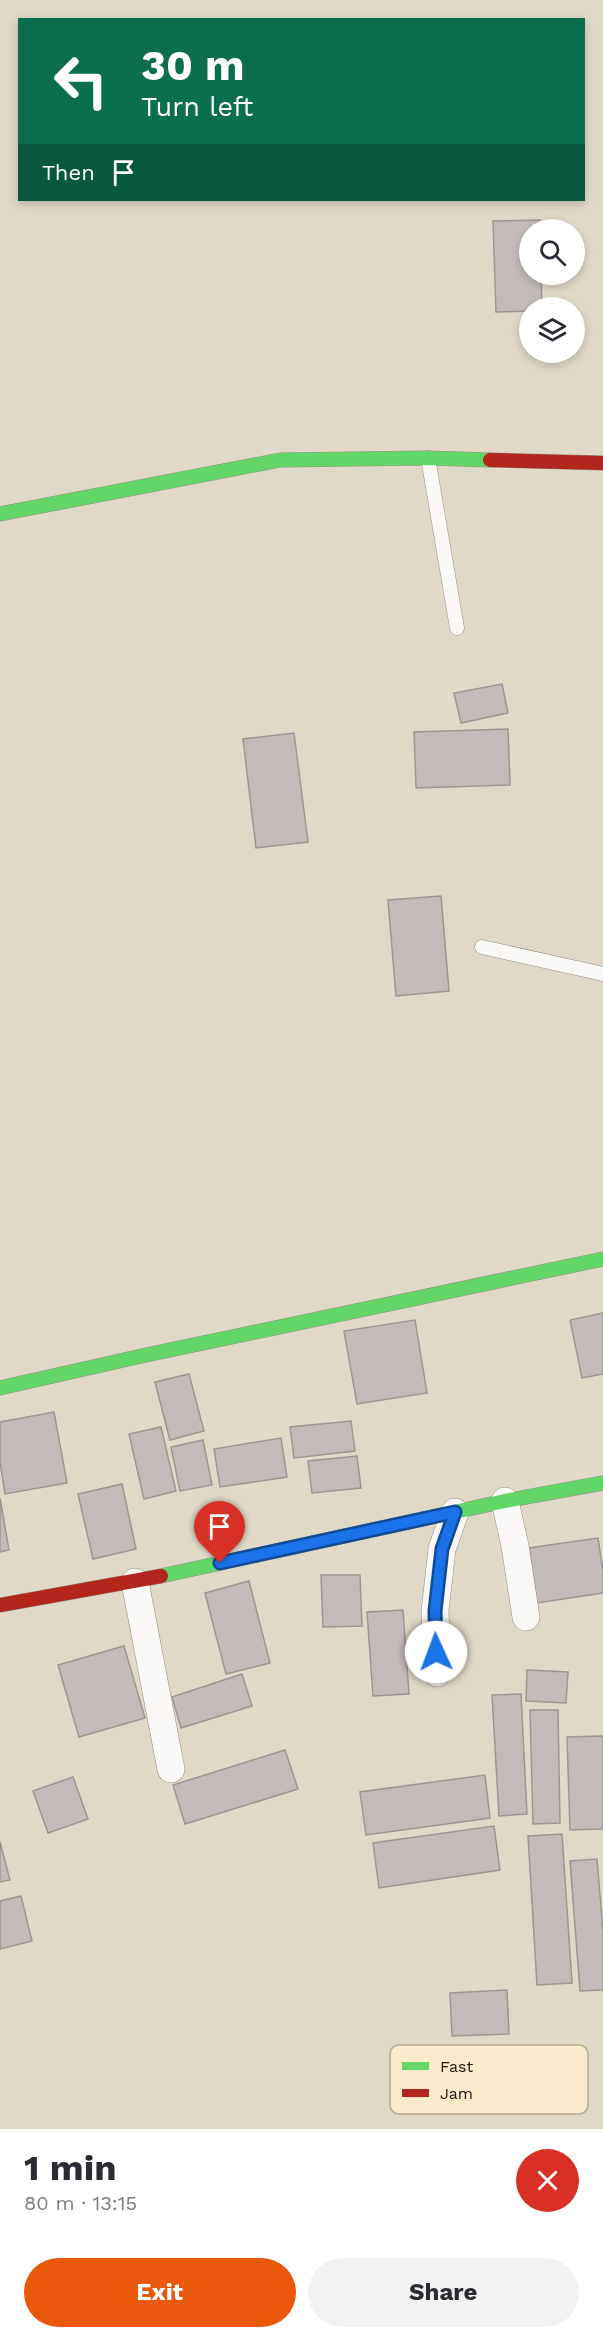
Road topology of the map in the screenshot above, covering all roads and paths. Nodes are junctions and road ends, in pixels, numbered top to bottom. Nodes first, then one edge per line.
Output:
1 (428, 458) junction
2 (603, 463) edge
3 (0, 514) edge
4 (458, 628) dead end
5 (482, 947) dead end
6 (603, 974) edge
7 (603, 1259) edge
8 (0, 1388) edge
9 (603, 1483) edge
10 (505, 1502) junction
11 (455, 1512) junction
12 (135, 1582) junction
13 (0, 1605) edge
14 (526, 1617) dead end
15 (437, 1673) dead end
16 (171, 1770) dead end

1 - 2 street
1 - 3 street
1 - 4 lane
5 - 6 lane
7 - 8 street
9 - 10 street
10 - 11 street
10 - 14 street
11 - 12 street
11 - 15 street
12 - 13 street
12 - 16 street

